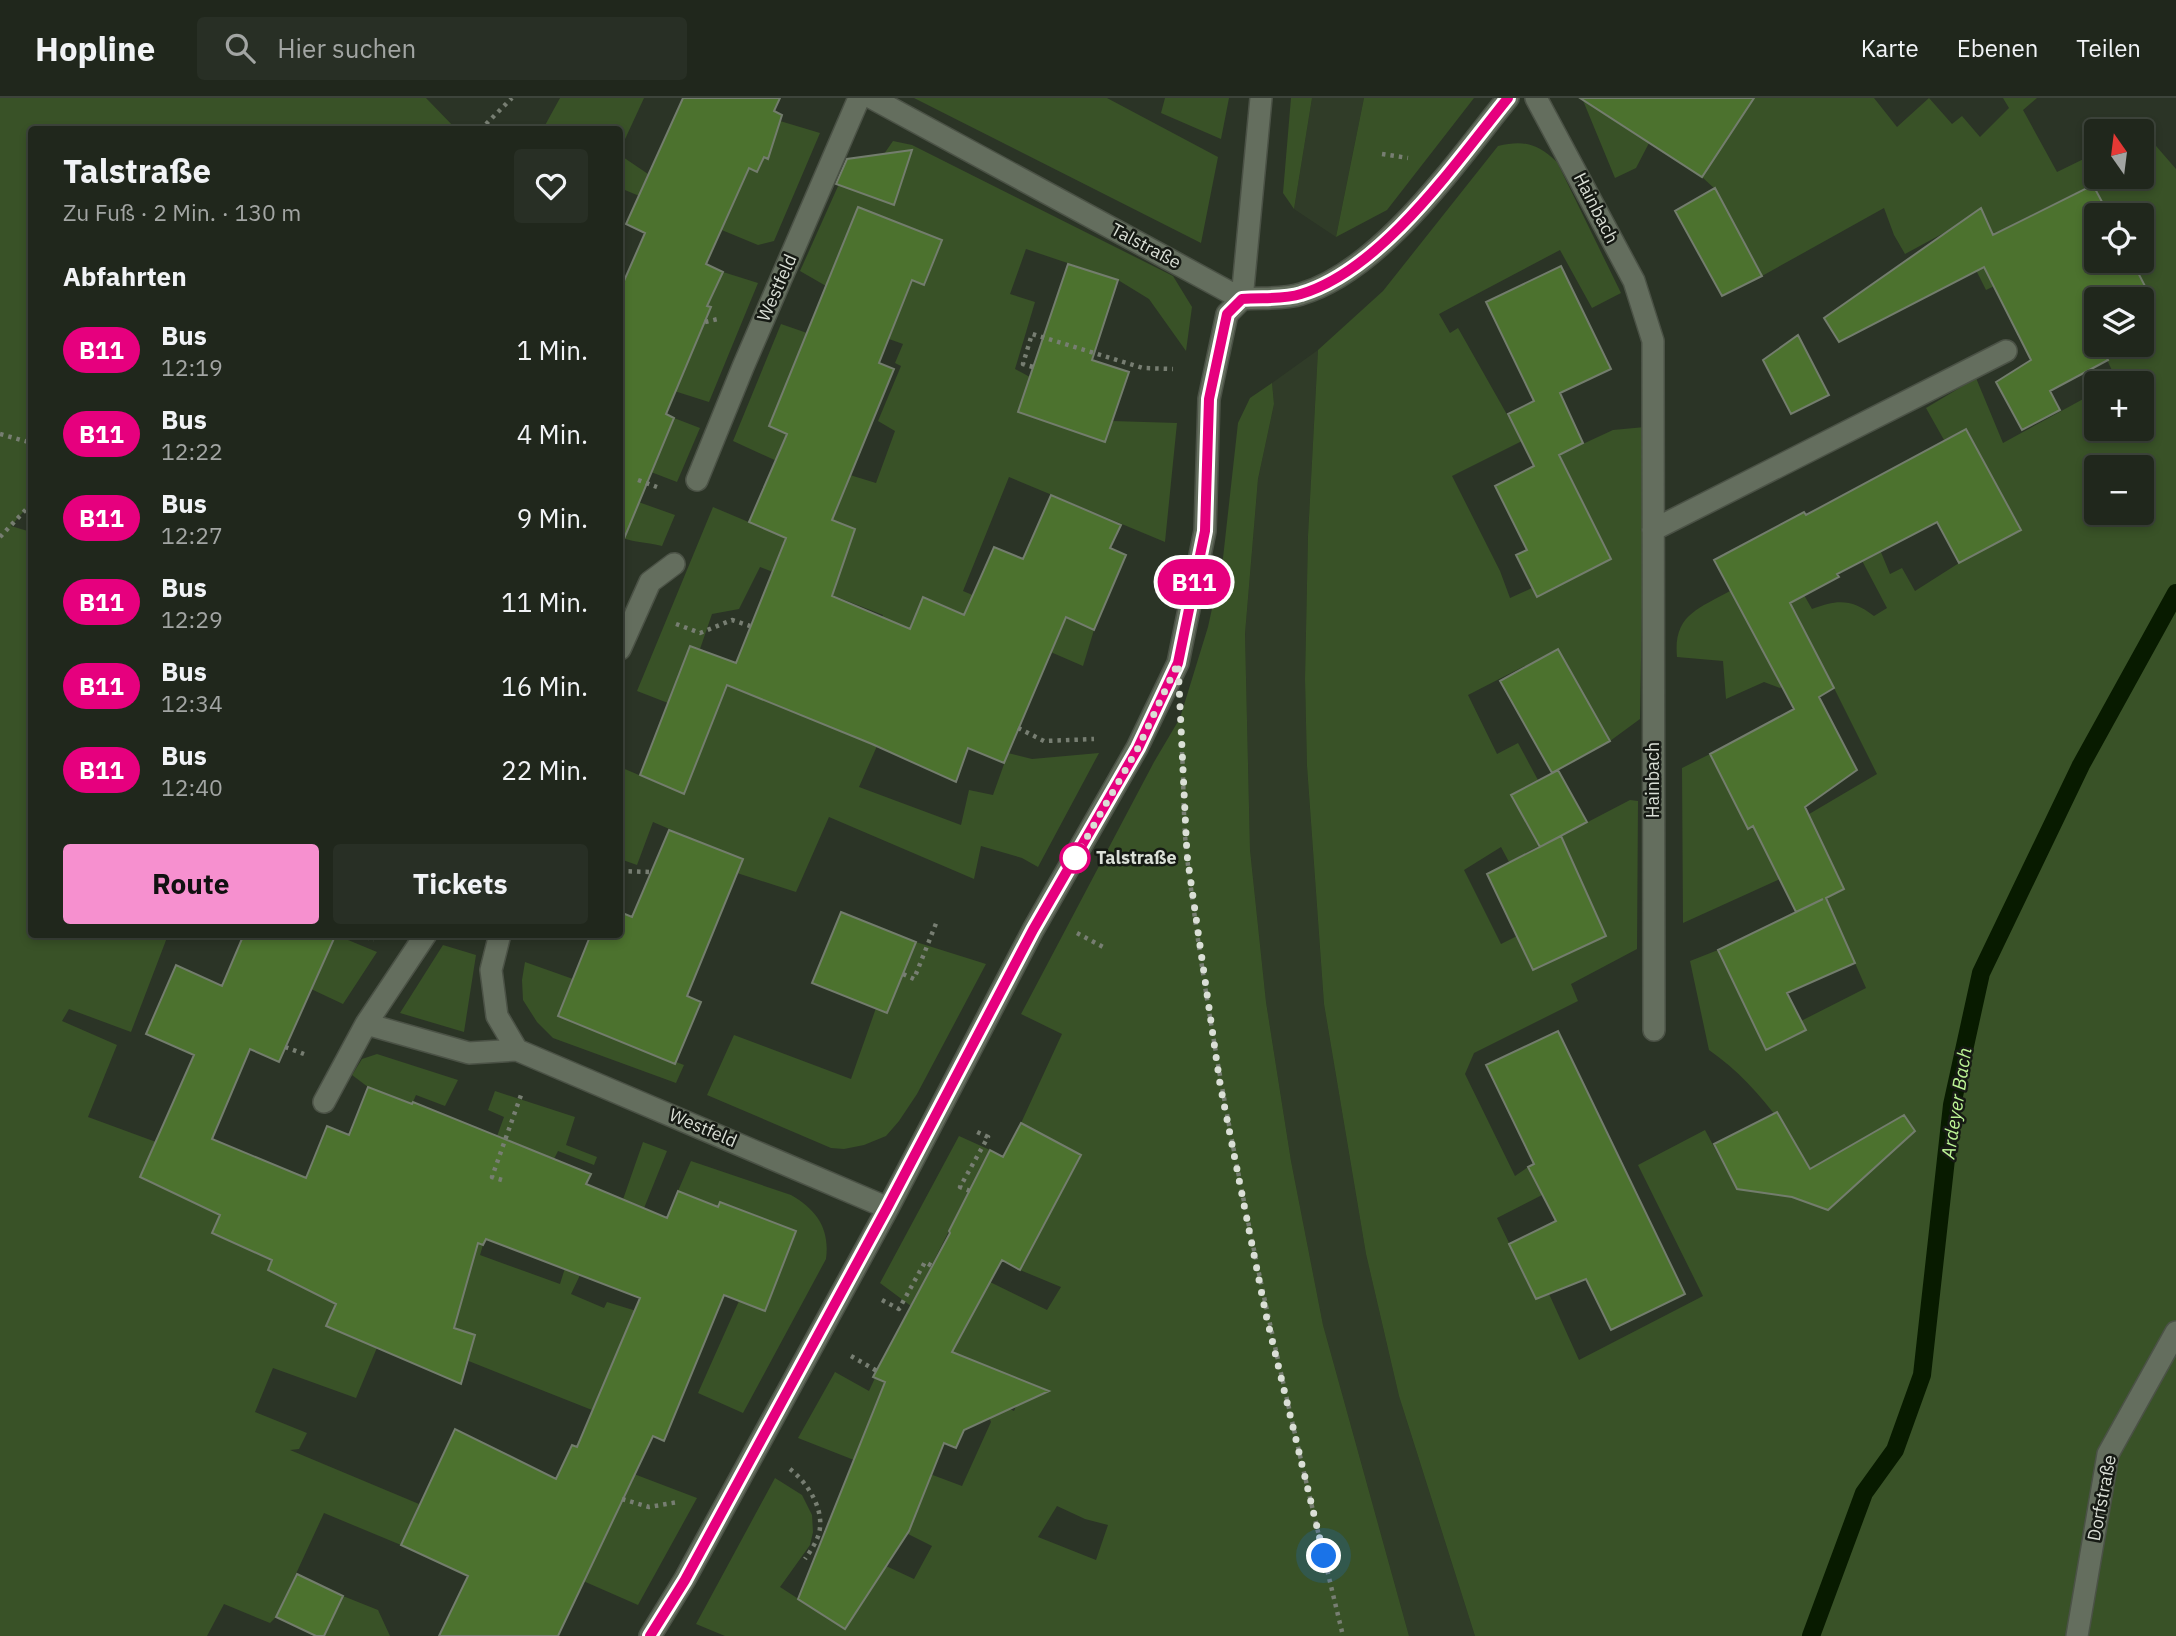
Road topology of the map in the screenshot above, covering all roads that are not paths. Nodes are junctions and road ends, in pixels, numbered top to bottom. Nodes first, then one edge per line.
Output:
1 (859, 98) edge
2 (872, 98) edge
3 (1261, 98) edge
4 (1508, 98) edge
5 (1536, 98) edge
6 (1242, 299) junction
7 (2006, 351) dead end
8 (697, 480) dead end
9 (1653, 530) junction
10 (674, 564) dead end
11 (623, 642) edge
12 (423, 938) edge
13 (498, 938) edge
14 (366, 1024) junction
15 (1654, 1030) dead end
16 (525, 1054) junction
17 (324, 1102) dead end
18 (887, 1208) junction
19 (2176, 1332) edge
20 (650, 1636) edge
21 (2077, 1636) edge

1 - 8 street, Westfeld
2 - 6 street, Talstraße
3 - 6 street
4 - 6 street
5 - 9 street, Hainbach
6 - 18 street
7 - 9 street
9 - 15 street, Hainbach
10 - 11 street
12 - 14 street
13 - 16 street
14 - 16 street, Westfeld
14 - 17 street
16 - 18 street, Westfeld
18 - 20 street
19 - 21 street, Dorfstraße

